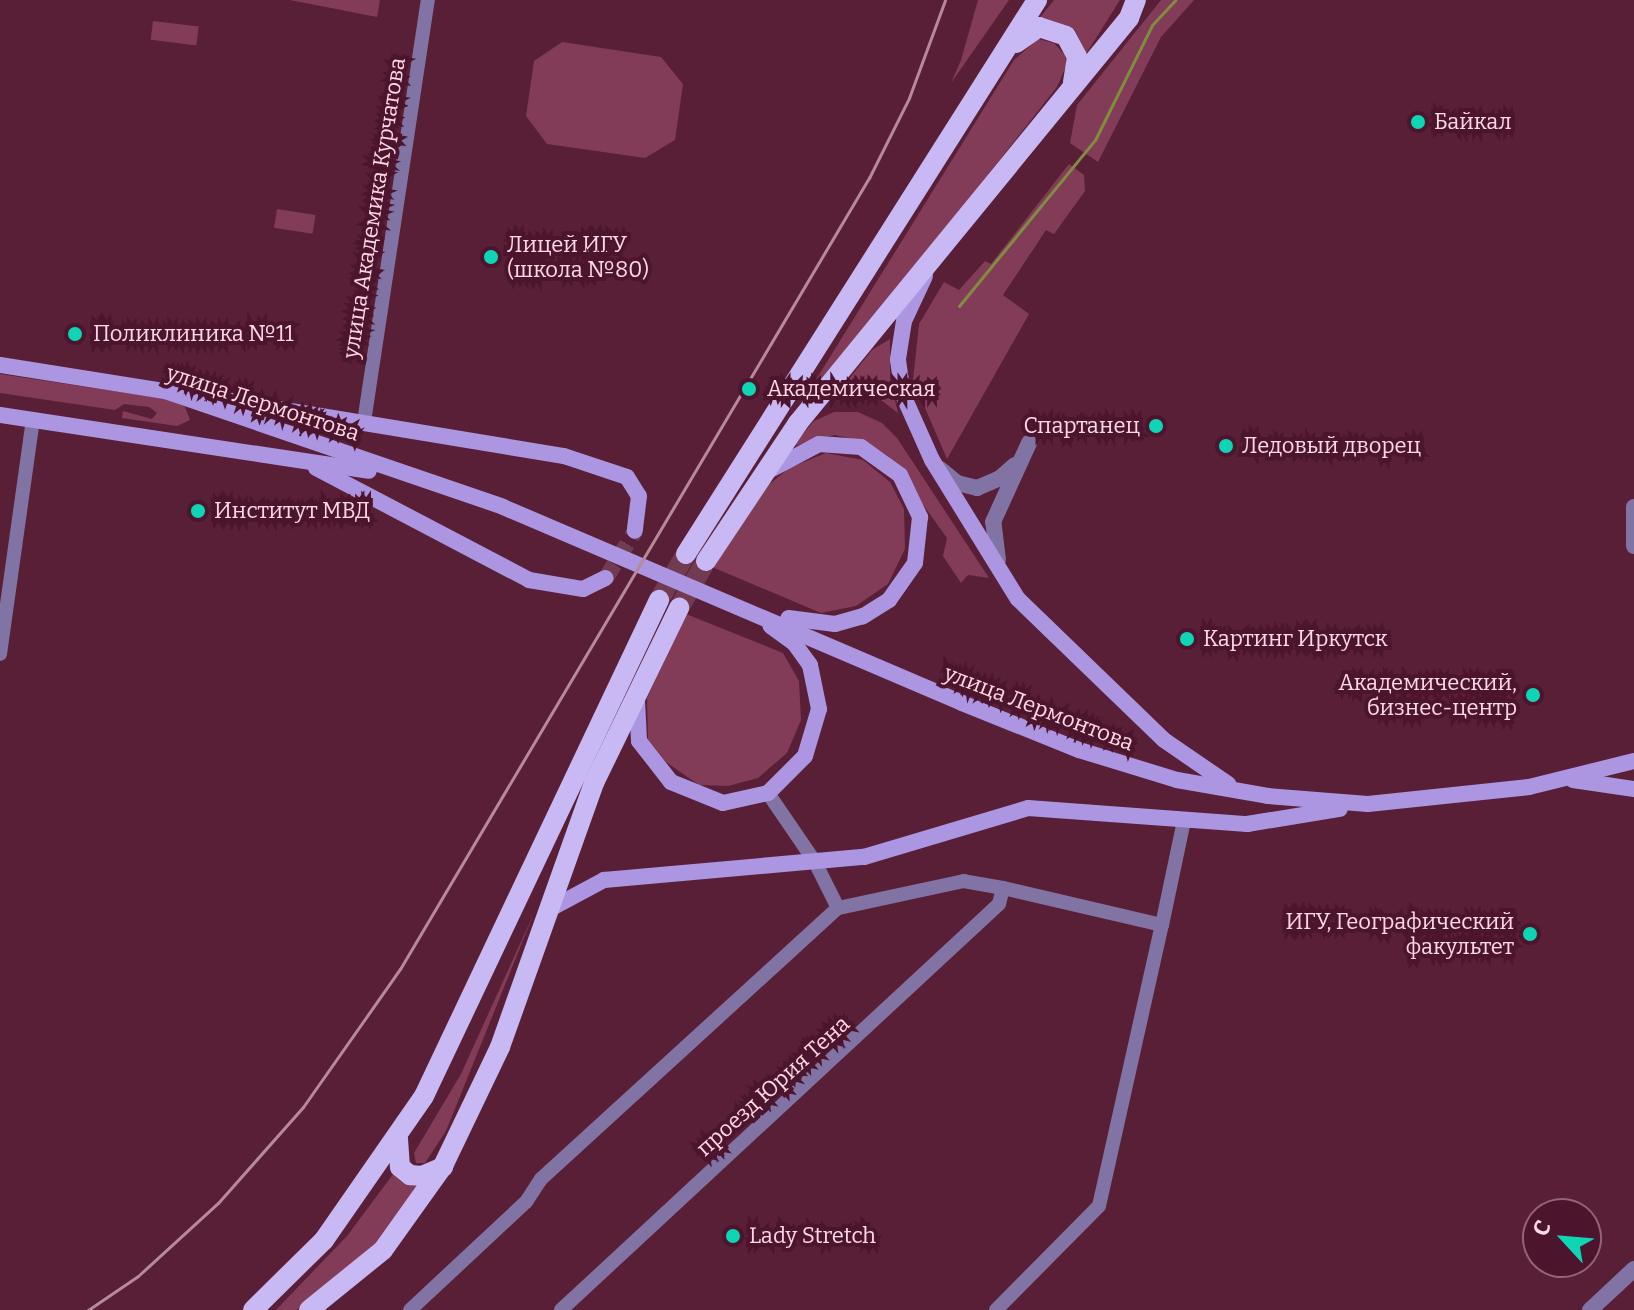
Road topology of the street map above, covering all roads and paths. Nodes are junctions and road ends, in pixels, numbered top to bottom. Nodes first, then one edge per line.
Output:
1 (428, 0) edge
2 (1037, 0) edge
3 (1146, 0) edge
4 (1133, 9) edge
5 (999, 61) junction
6 (1071, 86) junction
7 (950, 237) junction
8 (0, 365) edge
9 (165, 391) junction
10 (0, 415) edge
11 (33, 420) junction
12 (364, 422) junction
13 (297, 459) junction
14 (932, 460) junction
15 (750, 491) junction
16 (460, 492) junction
17 (1634, 507) edge
18 (635, 531) tunnel mouth
19 (1634, 546) edge
20 (1004, 575) junction
21 (606, 578) dead end
22 (703, 590) junction
23 (0, 654) edge
24 (645, 674) junction
25 (1634, 761) edge
26 (1567, 779) junction
27 (1634, 789) edge
28 (768, 793) junction
29 (1268, 796) junction
30 (1368, 804) junction
31 (1184, 821) junction
32 (815, 862) junction
33 (1003, 888) junction
34 (838, 908) junction
35 (548, 910) junction
36 (1162, 925) junction
37 (398, 1139) junction
38 (443, 1166) junction
39 (1634, 1269) edge
40 (253, 1310) edge
41 (309, 1310) edge
42 (410, 1310) edge
43 (561, 1310) edge
44 (996, 1310) edge
45 (1590, 1310) edge

1 - 12 street, улица Академика Курчатова
2 - 5 main road
3 - 4 main road
4 - 6 main road
5 - 6 main road
5 - 15 main road
6 - 7 main road
7 - 14 main road
7 - 15 main road
8 - 9 main road, улица Лермонтова
9 - 12 main road
9 - 16 main road, улица Лермонтова
10 - 11 main road, улица Лермонтова
11 - 13 main road, улица Лермонтова
11 - 23 street
12 - 18 main road
13 - 16 main road, улица Лермонтова
13 - 21 main road
14 - 20 main road
14 - 20 street
15 - 22 main road
16 - 22 main road, улица Лермонтова
17 - 19 street
20 - 29 main road
22 - 28 main road
22 - 29 main road, улица Лермонтова
24 - 28 main road
24 - 35 main road
24 - 37 main road
25 - 26 main road, улица Лермонтова
26 - 27 main road
26 - 30 main road, улица Лермонтова
28 - 32 street
29 - 30 main road, улица Лермонтова
30 - 31 main road
31 - 32 main road
31 - 36 street
32 - 34 street
32 - 35 main road
33 - 34 street
33 - 36 street
33 - 43 street, проезд Юрия Тена
34 - 42 street
35 - 38 main road
36 - 44 street
37 - 38 main road
37 - 40 main road
38 - 41 main road
39 - 45 street

